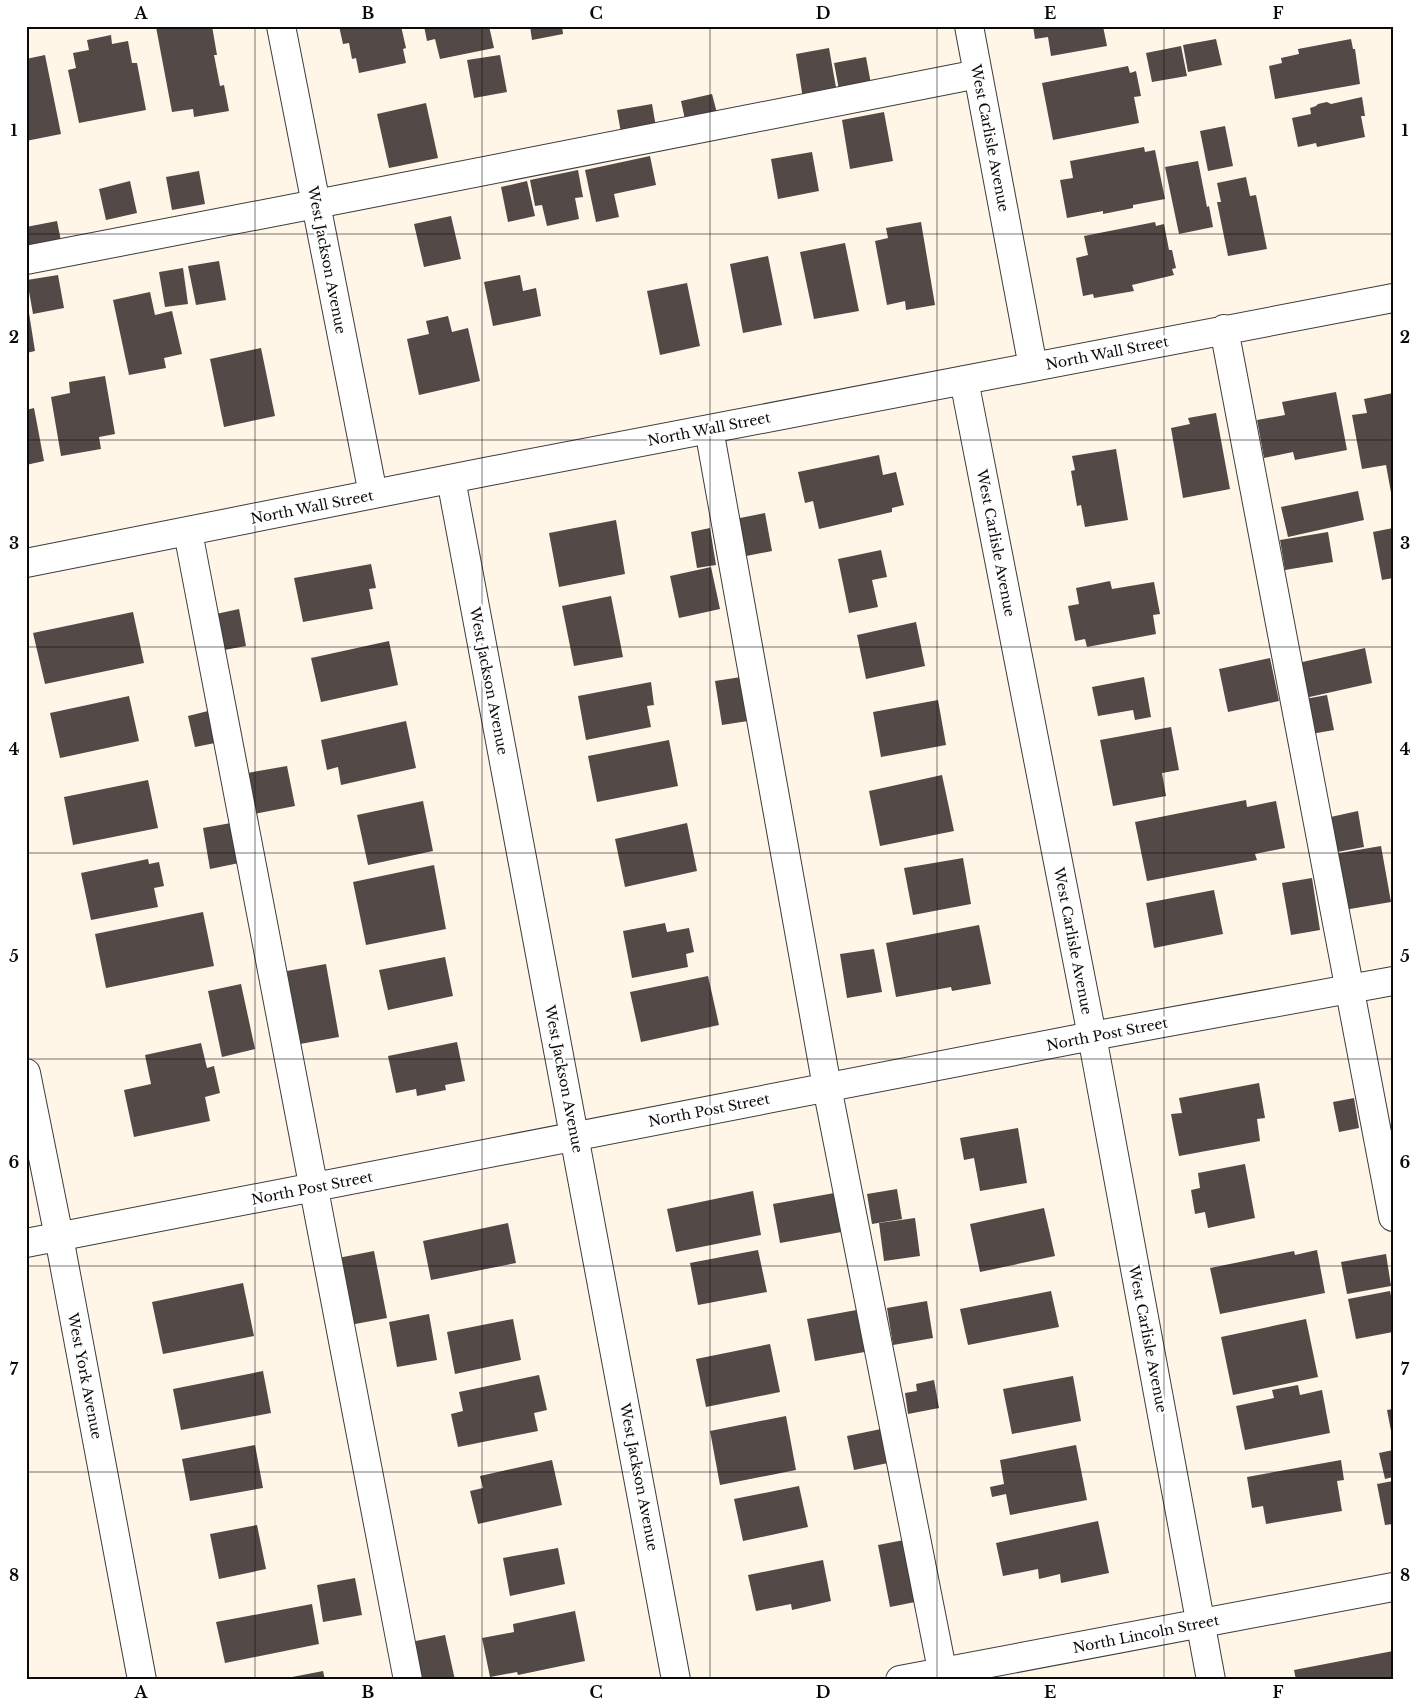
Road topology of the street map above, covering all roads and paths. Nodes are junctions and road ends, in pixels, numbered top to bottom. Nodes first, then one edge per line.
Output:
1 (281, 26) edge
2 (969, 26) edge
3 (978, 74) junction
4 (315, 204) junction
5 (26, 260) edge
6 (1393, 298) edge
7 (1224, 330) junction
8 (1033, 367) junction
9 (964, 380) junction
10 (709, 429) junction
11 (451, 478) junction
12 (373, 494) junction
13 (188, 532) junction
14 (26, 563) edge
15 (1393, 982) edge
16 (1350, 990) junction
17 (1092, 1036) junction
18 (26, 1074) edge
19 (827, 1088) junction
20 (575, 1136) junction
21 (314, 1188) junction
22 (1393, 1216) edge
23 (59, 1237) junction
24 (26, 1244) edge
25 (1393, 1587) edge
26 (1201, 1624) junction
27 (944, 1676) edge
28 (142, 1680) edge
29 (408, 1680) edge
30 (676, 1680) edge
31 (900, 1680) edge
32 (1211, 1680) edge

1 - 4 street, West Jackson Avenue
2 - 3 street, West Carlisle Avenue
3 - 4 street
3 - 8 street, West Carlisle Avenue
4 - 5 street
4 - 12 street, West Jackson Avenue
6 - 7 street, North Wall Street
7 - 8 street, North Wall Street
7 - 16 street
8 - 9 street, North Wall Street
9 - 10 street, North Wall Street
9 - 17 street, West Carlisle Avenue
10 - 11 street, North Wall Street
10 - 19 street
11 - 12 street, North Wall Street
11 - 20 street, West Jackson Avenue
12 - 13 street, North Wall Street
13 - 14 street, North Wall Street
13 - 21 street
15 - 16 street, North Post Street
16 - 17 street, North Post Street
16 - 22 street
17 - 19 street, North Post Street
17 - 26 street, West Carlisle Avenue
18 - 23 street, West York Avenue
19 - 20 street, North Post Street
19 - 27 street
20 - 21 street, North Post Street
20 - 30 street, West Jackson Avenue
21 - 23 street, North Post Street
21 - 29 street
23 - 24 street, North Post Street
23 - 28 street, West York Avenue
25 - 26 street, North Lincoln Street
26 - 27 street, North Lincoln Street
26 - 32 street, West Carlisle Avenue
27 - 31 street, North Lincoln Street

